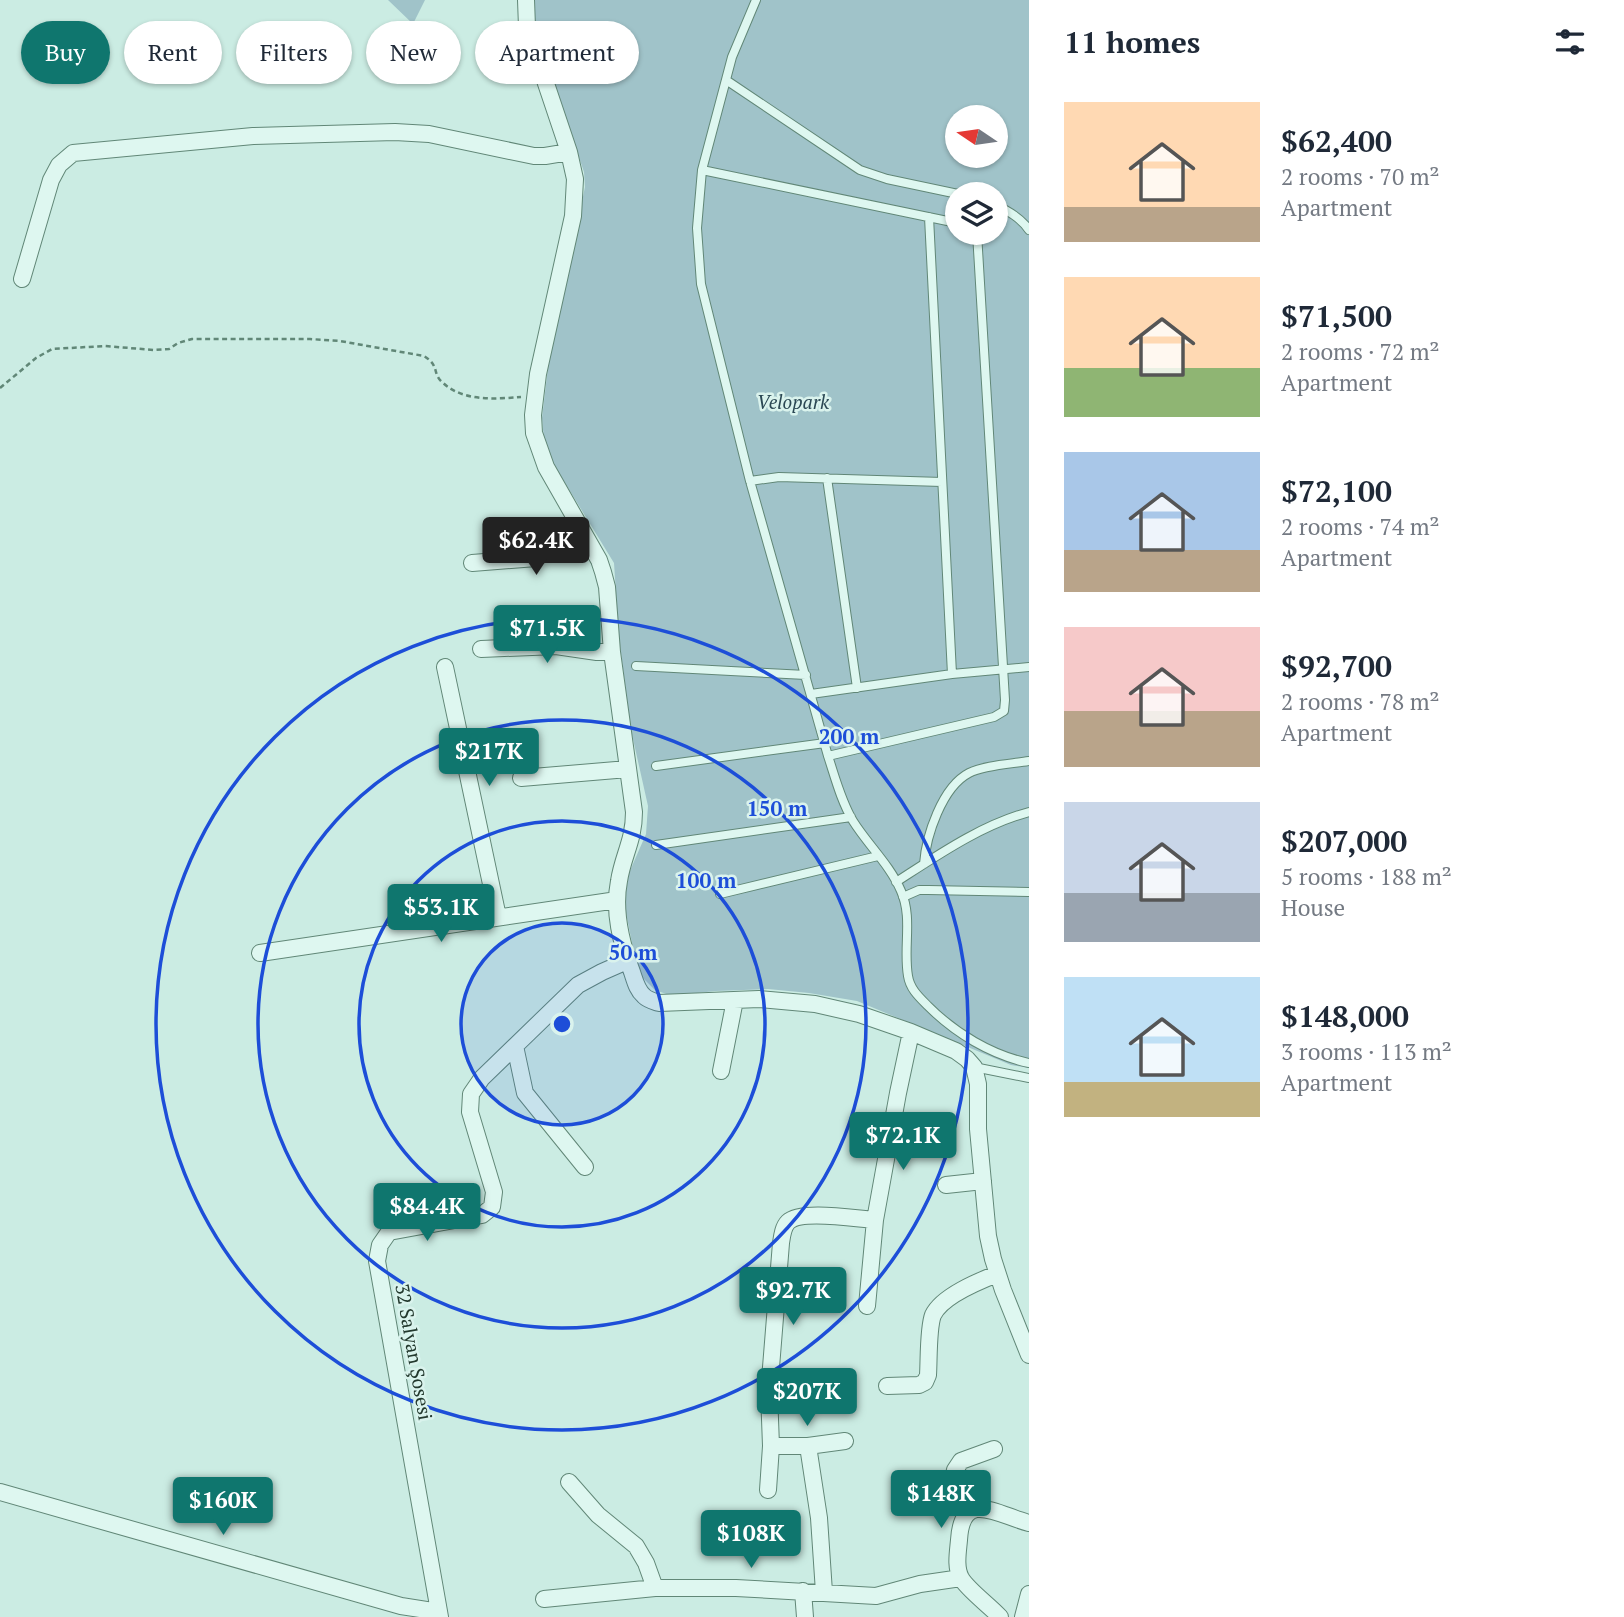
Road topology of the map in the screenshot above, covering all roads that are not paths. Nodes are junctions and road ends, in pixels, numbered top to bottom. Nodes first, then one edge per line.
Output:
1 (526, 0) edge
2 (756, 0) edge
3 (726, 80) junction
4 (569, 152) junction
5 (702, 170) junction
6 (945, 191) edge
7 (1008, 211) edge
8 (929, 217) junction
9 (945, 220) edge
10 (1029, 230) edge
11 (977, 245) edge
12 (22, 278) dead end
13 (827, 478) junction
14 (750, 481) junction
15 (942, 482) junction
16 (581, 529) junction
17 (472, 562) dead end
18 (481, 649) dead end
19 (612, 652) junction
20 (636, 666) dead end
21 (445, 667) dead end
22 (1029, 667) edge
23 (1003, 669) junction
24 (952, 674) junction
25 (806, 675) junction
26 (857, 688) junction
27 (811, 694) junction
28 (825, 743) junction
29 (828, 756) junction
30 (1029, 761) edge
31 (656, 766) dead end
32 (628, 769) junction
33 (521, 778) dead end
34 (1029, 811) edge
35 (851, 817) junction
36 (656, 845) dead end
37 (878, 856) junction
38 (924, 864) junction
39 (896, 882) junction
40 (1029, 892) edge
41 (720, 894) dead end
42 (903, 897) junction
43 (617, 900) junction
44 (498, 917) junction
45 (260, 953) dead end
46 (627, 961) junction
47 (735, 1000) junction
48 (911, 1032) junction
49 (515, 1046) junction
50 (1029, 1063) edge
51 (974, 1067) junction
52 (721, 1071) dead end
53 (1029, 1077) edge
54 (585, 1167) dead end
55 (983, 1181) junction
56 (946, 1185) dead end
57 (876, 1220) junction
58 (998, 1274) junction
59 (867, 1306) dead end
60 (1029, 1355) edge
61 (887, 1386) dead end
62 (845, 1441) dead end
63 (771, 1446) junction
64 (808, 1446) junction
65 (993, 1449) dead end
66 (569, 1482) dead end
67 (768, 1490) dead end
68 (0, 1492) edge
69 (967, 1512) junction
70 (1029, 1523) edge
71 (961, 1578) junction
72 (655, 1588) junction
73 (803, 1591) junction
74 (824, 1592) junction
75 (1029, 1594) edge
76 (544, 1599) dead end
77 (439, 1615) edge
78 (805, 1617) edge
79 (1000, 1617) edge
80 (1023, 1617) edge

1 - 4 street
2 - 3 lane
3 - 5 lane
3 - 6 lane
4 - 12 street
4 - 16 street
5 - 8 lane
5 - 14 lane
7 - 10 lane
8 - 9 lane
8 - 15 lane
11 - 23 lane
13 - 14 lane
13 - 15 lane
13 - 26 lane
14 - 25 lane
15 - 24 lane
16 - 17 street
16 - 19 street
18 - 19 street
19 - 32 street
20 - 25 lane
21 - 44 street
22 - 23 lane
23 - 24 lane
23 - 29 lane
24 - 26 lane
25 - 27 lane
26 - 27 lane
27 - 28 lane
28 - 29 lane
28 - 31 lane
29 - 35 lane
30 - 38 lane
32 - 33 street
32 - 43 street
34 - 38 lane
35 - 36 lane
35 - 37 lane
37 - 39 lane
37 - 41 lane
38 - 39 lane
39 - 42 lane
40 - 42 lane
42 - 50 lane
43 - 44 street
43 - 46 street
44 - 45 street
46 - 47 street
46 - 49 street, 32 Salyan Şosesi
47 - 48 street
47 - 52 street
48 - 51 street
48 - 57 street
49 - 54 street
49 - 77 street, 32 Salyan Şosesi
51 - 53 lane
51 - 55 street
55 - 56 street
55 - 58 street
57 - 59 street
57 - 63 street
58 - 60 street
58 - 61 street
62 - 64 street
63 - 64 street
63 - 67 street
64 - 74 street
65 - 69 street
66 - 72 street
68 - 77 street
69 - 70 street
69 - 71 street
71 - 74 street
71 - 79 street
72 - 73 street
72 - 76 street
73 - 74 street
73 - 78 street
75 - 80 street

